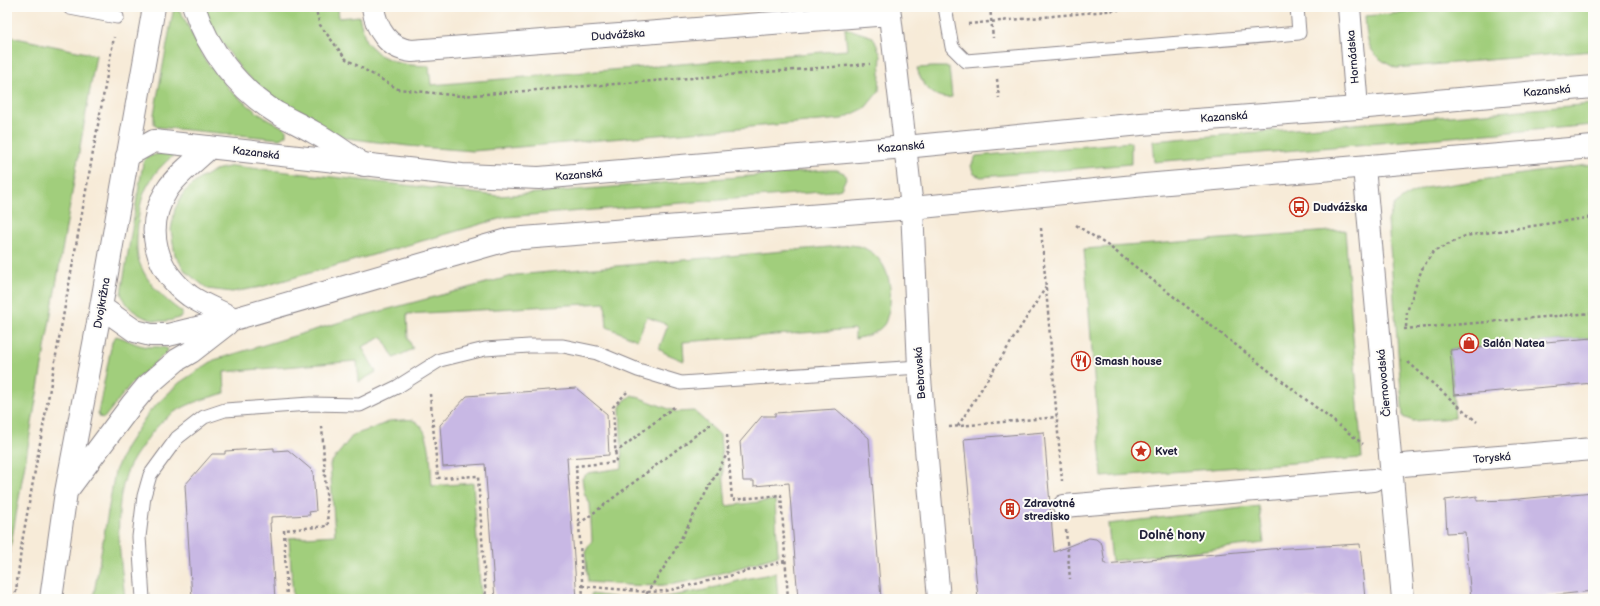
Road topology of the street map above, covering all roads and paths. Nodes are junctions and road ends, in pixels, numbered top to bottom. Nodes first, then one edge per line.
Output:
1 (154, 7) edge
2 (194, 7) edge
3 (315, 7) edge
4 (372, 7) edge
5 (945, 7) edge
6 (990, 7) edge
7 (1149, 7) edge
8 (1297, 7) edge
9 (1349, 7) edge
10 (70, 8) dead end
11 (889, 10) edge
12 (117, 17) joint
13 (992, 22) junction
14 (994, 42) dead end
15 (895, 62) junction
16 (997, 72) dead end
17 (1593, 87) edge
18 (999, 98) dead end
19 (1357, 108) junction
20 (210, 147) junction
21 (905, 147) junction
22 (1593, 147) edge
23 (127, 156) junction
24 (364, 165) junction
25 (1364, 167) junction
26 (912, 208) junction
27 (1593, 217) edge
28 (1076, 225) dead end
29 (1041, 228) dead end
30 (1046, 286) junction
31 (101, 307) junction
32 (1593, 313) edge
33 (234, 319) junction
34 (1406, 329) junction
35 (1400, 330) dead end
36 (1407, 362) dead end
37 (919, 367) junction
38 (630, 389) dead end
39 (430, 394) dead end
40 (674, 407) dead end
41 (1056, 417) junction
42 (713, 422) dead end
43 (1477, 422) dead end
44 (322, 426) dead end
45 (958, 426) junction
46 (946, 427) dead end
47 (727, 435) dead end
48 (1366, 447) dead end
49 (1593, 449) edge
50 (728, 452) junction
51 (615, 453) junction
52 (1391, 466) junction
53 (1374, 480) dead end
54 (66, 492) junction
55 (1064, 506) junction
56 (579, 524) junction
57 (785, 561) junction
58 (1070, 580) dead end
59 (582, 586) junction
60 (648, 592) junction
61 (15, 599) edge
62 (51, 599) edge
63 (143, 599) edge
64 (287, 599) edge
65 (486, 599) edge
66 (583, 599) edge
67 (643, 599) edge
68 (788, 599) edge
69 (939, 599) edge
70 (1403, 599) edge

1 - 23 street, Dvojkrížna
2 - 24 street
3 - 15 path
4 - 11 street, Dudvážska
5 - 8 lane
6 - 13 path
7 - 13 path
9 - 19 street, Hornádska
10 - 12 lane
11 - 15 street, Dudvážska
12 - 61 path
13 - 14 path
15 - 21 street, Dudvážska
16 - 18 path
17 - 19 street, Kazanská
19 - 21 street, Kazanská
20 - 23 street, Kazanská
20 - 24 street, Kazanská
20 - 33 street
21 - 24 street, Kazanská
21 - 26 street, Bebravská
22 - 25 street
23 - 31 street, Dvojkrížna
25 - 26 street
25 - 52 street, Čiernovodská
26 - 33 street
26 - 37 street, Bebravská
27 - 34 path
28 - 48 path
29 - 30 path
30 - 41 path
30 - 45 path
31 - 33 street
31 - 54 street, Dvojkrížna
32 - 34 path
33 - 54 street
34 - 35 path
36 - 43 path
37 - 63 lane
37 - 69 street, Bebravská
38 - 51 path
39 - 65 path
40 - 51 path
41 - 45 path
41 - 55 path
42 - 56 path
44 - 64 path
45 - 46 path
47 - 50 path
49 - 52 street, Toryská
50 - 57 path
50 - 60 path
51 - 56 path
52 - 70 street, Čiernovodská
53 - 55 street
54 - 62 street, Dvojkrížna
55 - 58 path
56 - 59 path
57 - 60 path
57 - 68 path
59 - 60 path
59 - 66 path
60 - 67 path

